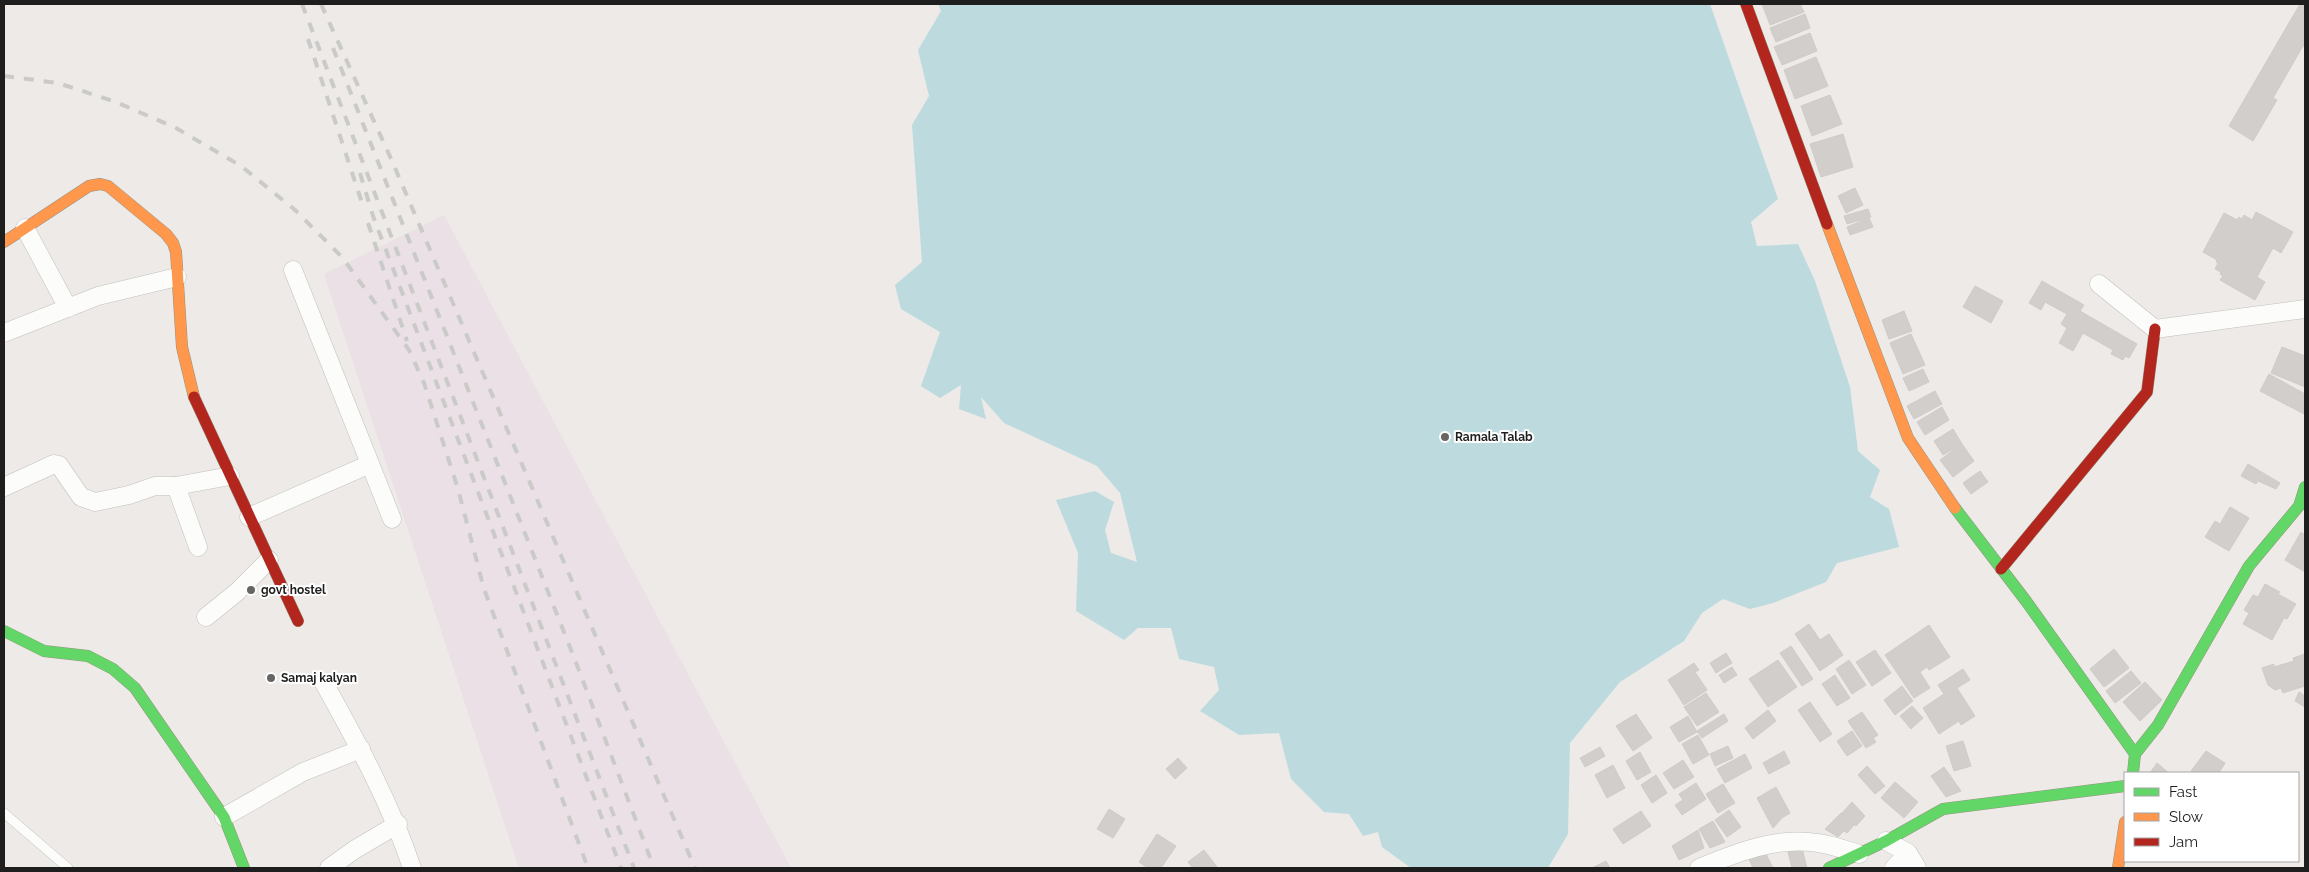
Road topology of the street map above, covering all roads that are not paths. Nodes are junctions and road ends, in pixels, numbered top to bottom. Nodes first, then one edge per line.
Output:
1 (1746, 4) edge
2 (24, 228) junction
3 (4, 242) edge
4 (293, 270) dead end
5 (177, 277) junction
6 (2099, 284) dead end
7 (68, 308) junction
8 (2305, 309) edge
9 (2155, 329) junction
10 (4, 333) edge
11 (370, 464) junction
12 (230, 476) junction
13 (176, 486) junction
14 (4, 487) edge
15 (2305, 487) edge
16 (249, 517) junction
17 (392, 519) dead end
18 (198, 547) dead end
19 (269, 560) junction
20 (2001, 569) junction
21 (206, 617) dead end
22 (298, 621) dead end
23 (4, 631) edge
24 (324, 683) dead end
25 (361, 749) junction
26 (2135, 754) junction
27 (2132, 772) edge
28 (2124, 786) edge
29 (4, 813) edge
30 (224, 817) junction
31 (398, 824) junction
32 (2124, 829) edge
33 (1886, 841) junction
34 (1908, 852) junction
35 (1859, 854) junction
36 (68, 868) edge
37 (244, 868) edge
38 (329, 868) edge
39 (412, 868) edge
40 (1698, 868) edge
41 (1829, 868) edge
42 (1894, 868) edge
43 (1917, 868) edge
44 (2118, 868) edge

1 - 20 street
2 - 3 street
2 - 5 street
2 - 7 street
4 - 11 street
5 - 7 street
5 - 12 street
6 - 9 street
7 - 10 street
8 - 9 street
9 - 20 street
11 - 16 street
11 - 17 street
12 - 13 street
12 - 16 street
13 - 14 street
13 - 18 street
15 - 26 street
16 - 19 street
19 - 21 street
19 - 22 street
20 - 26 street
23 - 30 street
24 - 25 street
25 - 30 street
25 - 31 street
26 - 27 street
28 - 33 street
29 - 36 lane
30 - 37 street
31 - 38 street
31 - 39 street
32 - 44 street
33 - 34 street
33 - 35 street
34 - 42 street
34 - 43 street
35 - 40 street
35 - 41 street

